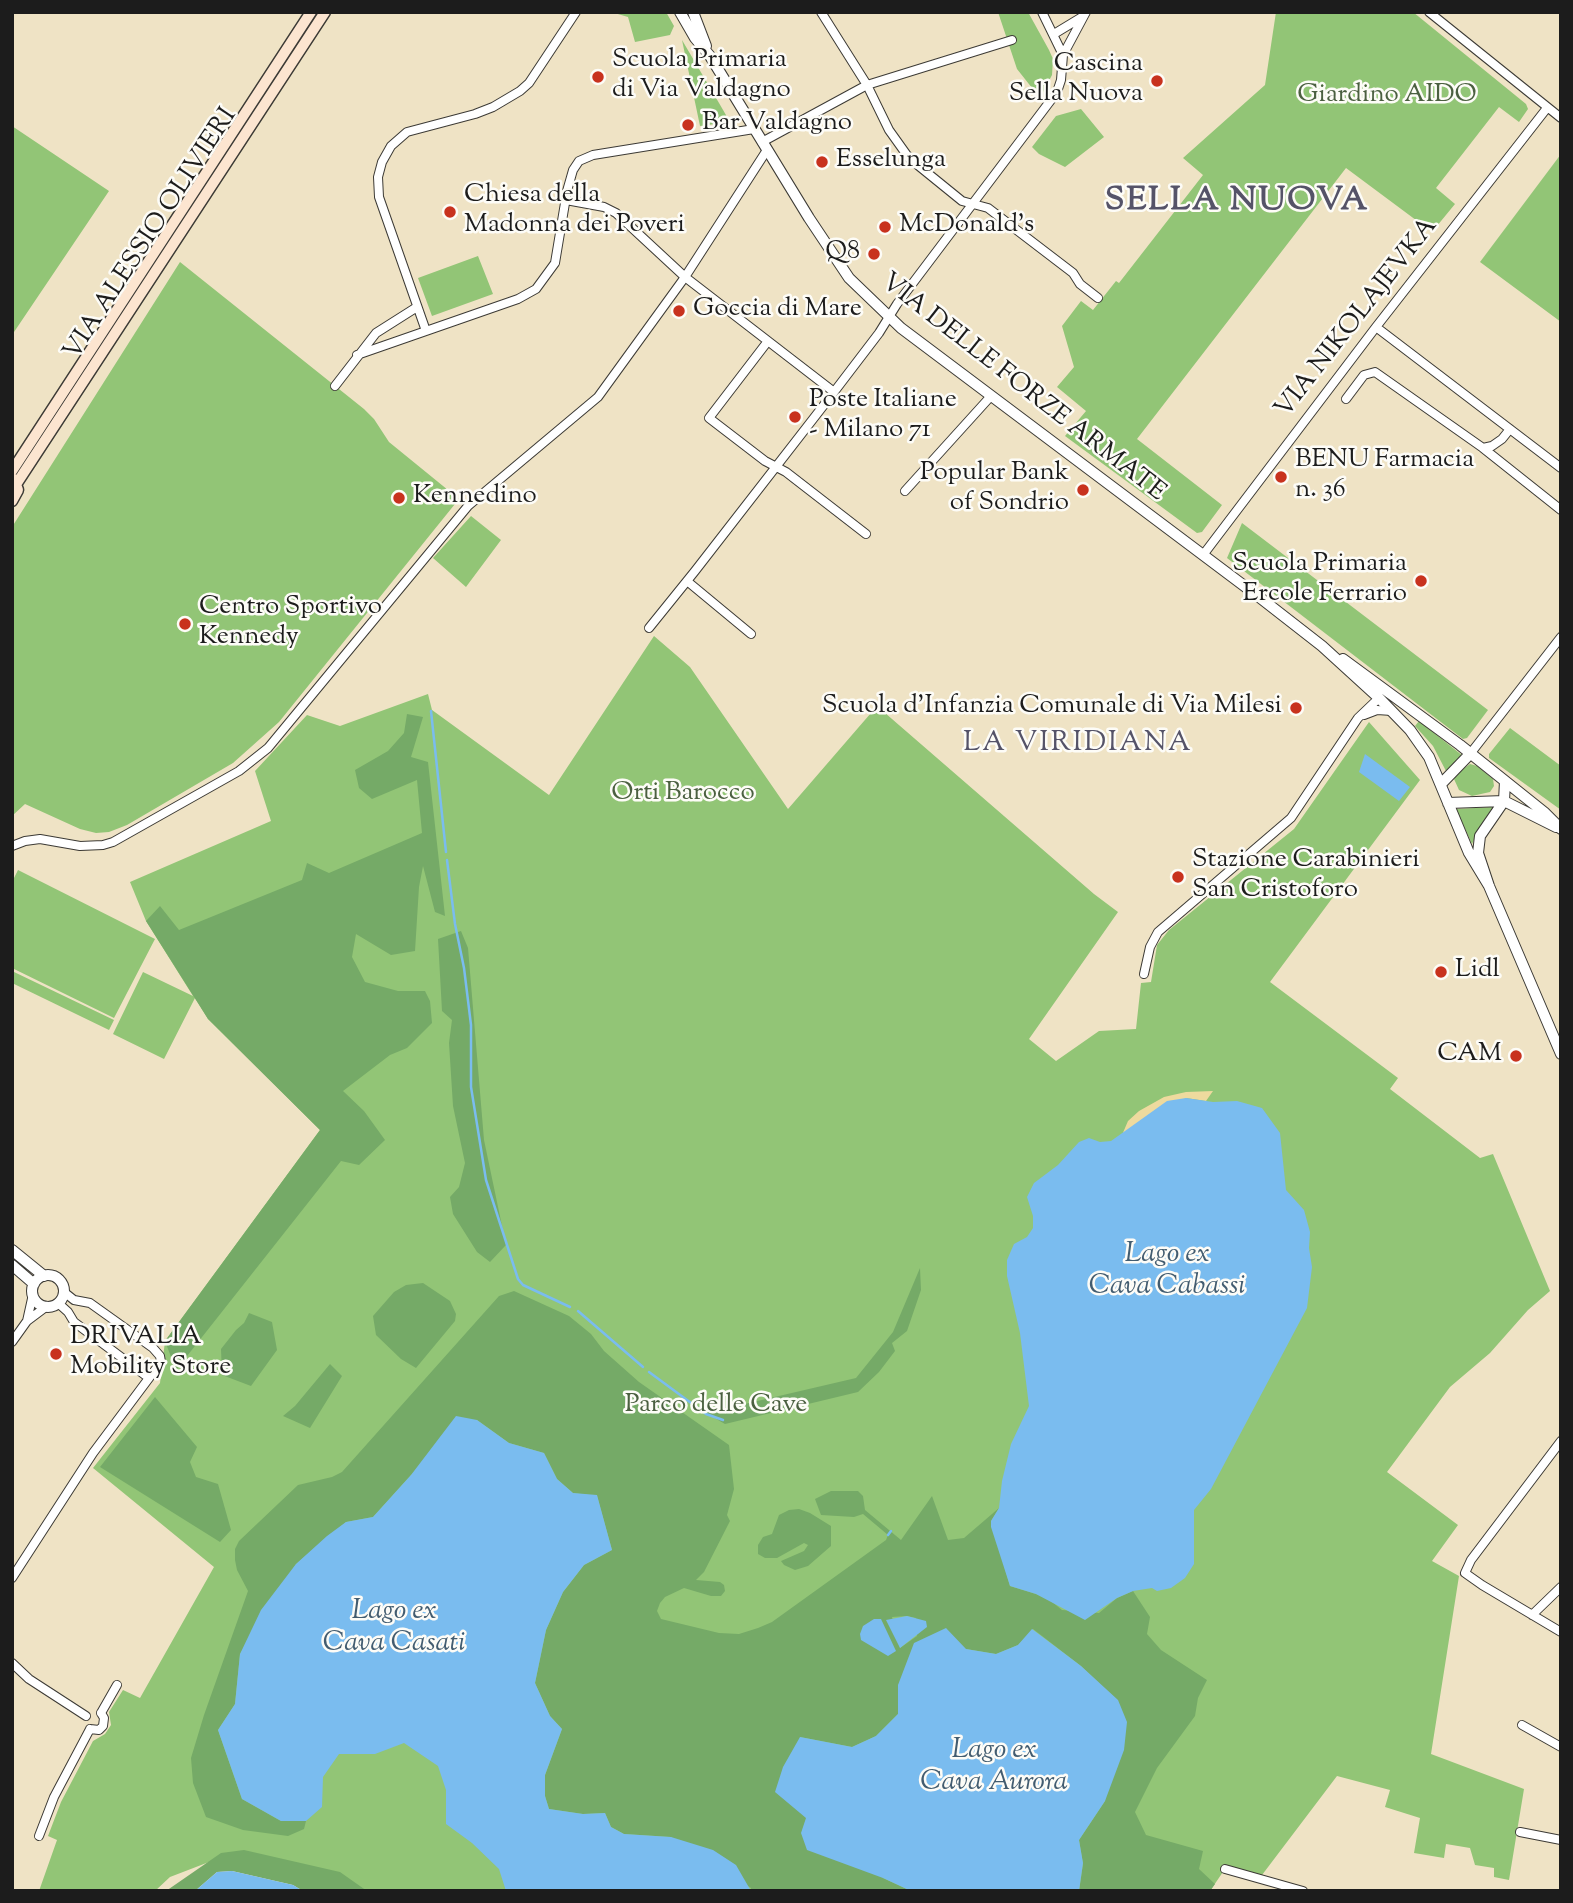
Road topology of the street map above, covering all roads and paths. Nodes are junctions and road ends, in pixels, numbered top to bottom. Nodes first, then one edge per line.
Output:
1 (311, 12) edge
2 (325, 12) edge
3 (576, 12) edge
4 (821, 12) edge
5 (1042, 12) edge
6 (1429, 12) edge
7 (687, 14) edge
8 (1084, 15) edge
9 (1054, 34) junction
10 (1012, 40) dead end
11 (1063, 55) junction
12 (867, 85) junction
13 (1548, 108) junction
14 (1561, 118) edge
15 (754, 129) junction
16 (764, 146) junction
17 (566, 200) junction
18 (973, 204) junction
19 (685, 277) junction
20 (1098, 298) dead end
21 (417, 307) junction
22 (888, 317) junction
23 (1377, 327) junction
24 (426, 331) junction
25 (376, 333) junction
26 (768, 341) junction
27 (382, 346) junction
28 (357, 355) junction
29 (335, 386) dead end
30 (834, 393) junction
31 (990, 396) junction
32 (1346, 399) dead end
33 (1510, 429) junction
34 (1483, 448) junction
35 (775, 467) junction
36 (1561, 468) edge
37 (12, 471) edge
38 (15, 480) edge
39 (905, 491) dead end
40 (12, 501) edge
41 (1561, 510) edge
42 (866, 534) dead end
43 (1203, 555) junction
44 (687, 581) junction
45 (649, 628) dead end
46 (751, 634) dead end
47 (1561, 637) edge
48 (1322, 646) junction
49 (1379, 698) junction
50 (1393, 712) junction
51 (1417, 712) junction
52 (1358, 718) junction
53 (1470, 754) junction
54 (1505, 781) junction
55 (1441, 784) junction
56 (1504, 801) junction
57 (1448, 803) junction
58 (1560, 829) edge
59 (12, 846) edge
60 (1489, 886) junction
61 (1144, 974) dead end
62 (1561, 1054) edge
63 (12, 1250) edge
64 (12, 1265) edge
65 (44, 1276) junction
66 (34, 1289) junction
67 (64, 1292) junction
68 (58, 1303) junction
69 (47, 1306) junction
70 (27, 1321) junction
71 (12, 1342) edge
72 (149, 1378) junction
73 (1561, 1441) edge
74 (12, 1578) edge
75 (1561, 1587) edge
76 (1532, 1615) junction
77 (1561, 1632) edge
78 (12, 1663) edge
79 (117, 1685) dead end
80 (101, 1713) junction
81 (86, 1716) junction
82 (1522, 1725) dead end
83 (90, 1729) junction
84 (1561, 1747) edge
85 (1520, 1832) dead end
86 (39, 1836) dead end
87 (1561, 1840) edge
88 (1225, 1869) dead end
89 (1303, 1891) edge

1 - 37 main road, VIA ALESSIO OLIVIERI
2 - 38 main road, VIA ALESSIO OLIVIERI
3 - 21 street
4 - 12 street
5 - 9 street
6 - 13 street
7 - 15 street, VIA DELLE FORZE ARMATE
8 - 9 street
8 - 11 street
9 - 11 street
10 - 12 street
11 - 18 street
12 - 16 street
12 - 18 street
13 - 14 street
13 - 23 street, VIA NIKOLAJEVKA
15 - 16 street, VIA DELLE FORZE ARMATE
15 - 17 street
16 - 19 street
16 - 22 street, VIA DELLE FORZE ARMATE
17 - 19 street
17 - 24 street
18 - 20 street
18 - 22 street
19 - 26 street
19 - 59 street
21 - 24 street
21 - 25 street
22 - 30 street
22 - 31 street, VIA DELLE FORZE ARMATE
23 - 33 street
23 - 43 street, VIA NIKOLAJEVKA
24 - 27 street
25 - 27 street
25 - 28 street
26 - 30 street
26 - 35 street
27 - 28 street
28 - 29 street
30 - 35 street
31 - 39 street
31 - 43 street, VIA DELLE FORZE ARMATE
32 - 34 street
33 - 34 street
33 - 36 street
34 - 41 street
35 - 42 street
35 - 44 street
38 - 40 main road, VIA ALESSIO OLIVIERI
43 - 48 street, VIA DELLE FORZE ARMATE
44 - 45 street
44 - 46 street
47 - 53 street
48 - 49 street, VIA DELLE FORZE ARMATE
48 - 51 street, VIA DELLE FORZE ARMATE
49 - 50 street, VIA DELLE FORZE ARMATE
49 - 51 street
49 - 52 street
50 - 52 street
50 - 55 street, VIA DELLE FORZE ARMATE
51 - 53 street, VIA DELLE FORZE ARMATE
52 - 61 street
53 - 54 street, VIA DELLE FORZE ARMATE
53 - 55 street
54 - 56 street
54 - 58 street, VIA DELLE FORZE ARMATE
55 - 57 street, VIA DELLE FORZE ARMATE
56 - 57 street
56 - 58 street
56 - 60 street, VIA DELLE FORZE ARMATE
57 - 60 street, VIA DELLE FORZE ARMATE
60 - 62 street, VIA DELLE FORZE ARMATE
63 - 65 street
64 - 66 street
65 - 66 street
65 - 67 street
66 - 69 street
66 - 70 street
67 - 68 street
67 - 72 street
68 - 69 street
68 - 72 street
69 - 70 street
70 - 71 street
72 - 74 street
73 - 76 street
75 - 76 street
76 - 77 street
78 - 81 street
79 - 80 street
80 - 81 street
80 - 83 street
81 - 83 street
82 - 84 street
83 - 86 street
85 - 87 street
88 - 89 street

